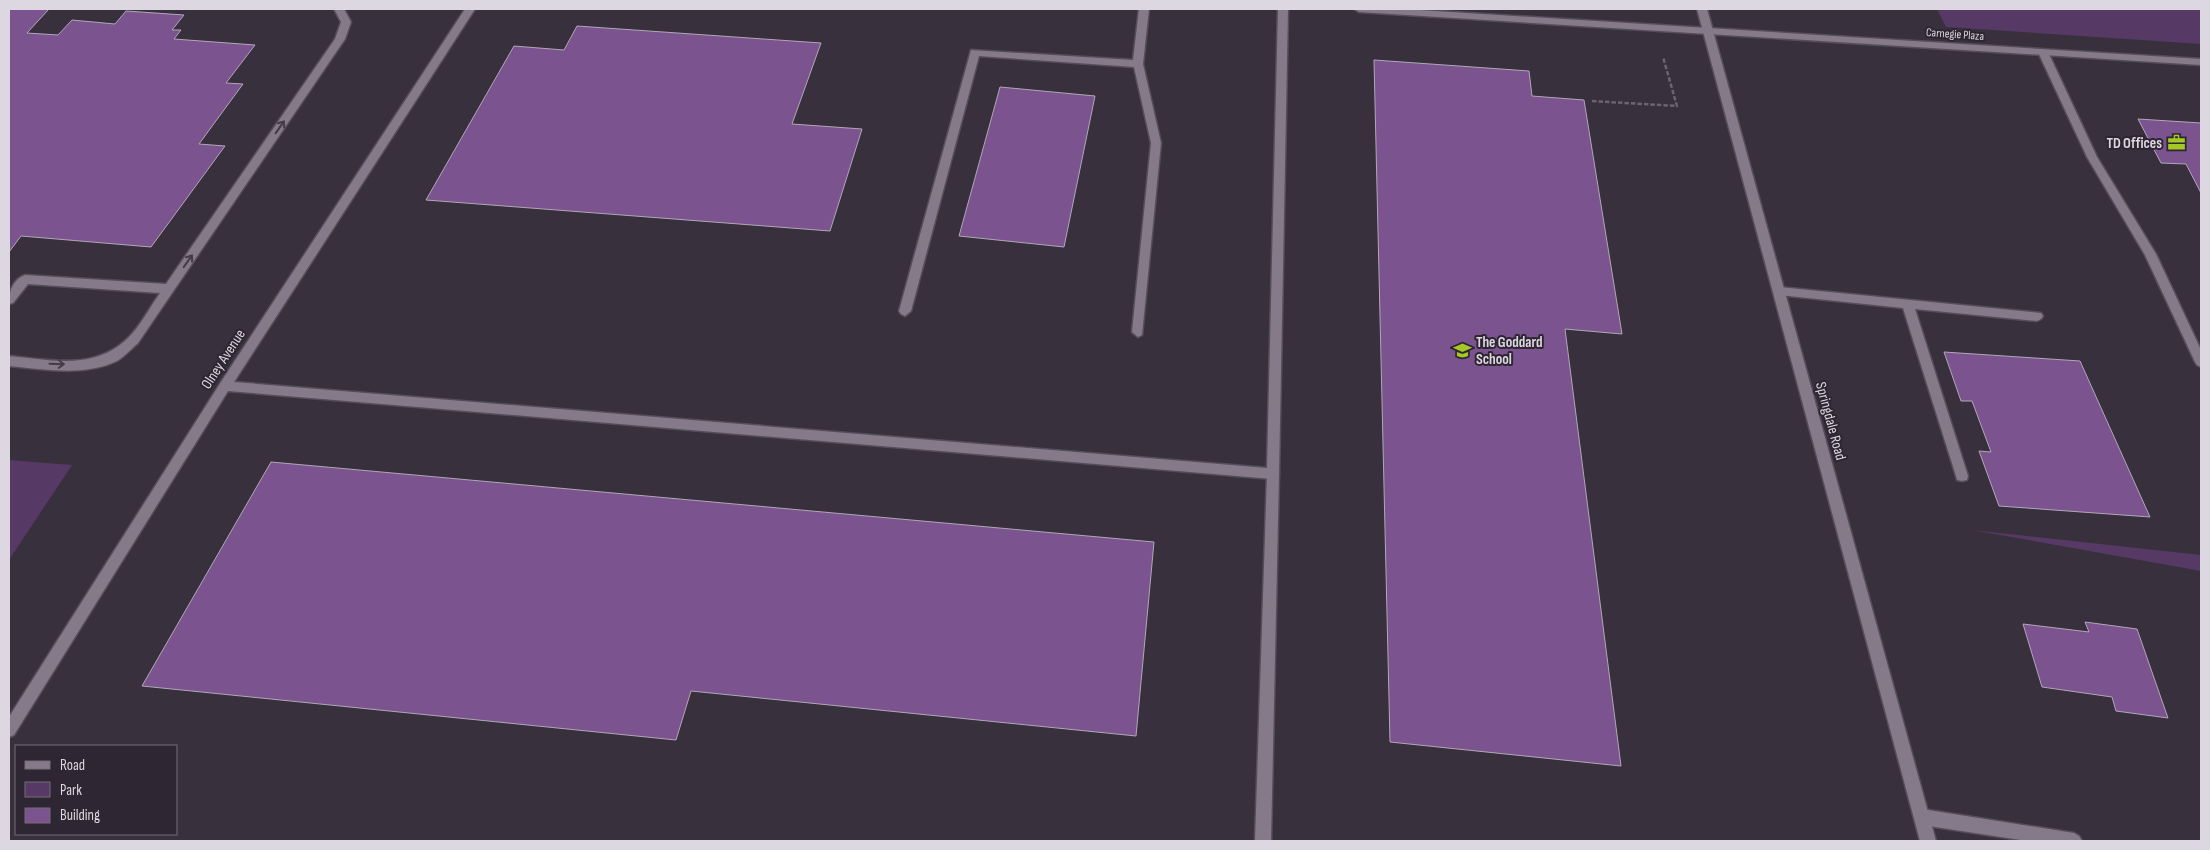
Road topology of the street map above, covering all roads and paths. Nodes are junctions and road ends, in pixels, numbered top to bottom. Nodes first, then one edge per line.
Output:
1 (339, 9) edge
2 (470, 9) edge
3 (1144, 9) edge
4 (1283, 9) edge
5 (1359, 9) edge
6 (1702, 9) edge
7 (1708, 31) junction
8 (2043, 52) junction
9 (1663, 57) dead end
10 (2201, 62) edge
11 (1138, 64) junction
12 (1592, 101) dead end
13 (168, 289) junction
14 (1779, 291) junction
15 (9, 300) edge
16 (1908, 304) junction
17 (905, 311) dead end
18 (2037, 316) dead end
19 (1138, 332) dead end
20 (9, 361) edge
21 (2201, 362) edge
22 (225, 386) junction
23 (1273, 474) junction
24 (1962, 476) dead end
25 (9, 730) edge
26 (1922, 817) junction
27 (1263, 841) edge
28 (1928, 841) edge
29 (2074, 841) edge

13 -> 1 street
2 - 22 street, Olney Avenue
3 - 11 street
4 - 23 street
5 - 7 street, Carnegie Plaza
6 - 7 street, Springdale Road
7 - 8 street, Carnegie Plaza
7 - 14 street, Springdale Road
8 - 10 street, Carnegie Plaza
8 - 21 street
9 - 12 path
11 - 17 street
11 - 19 street
13 - 15 street
20 -> 13 street
14 - 16 street
14 - 26 street, Springdale Road
16 - 18 street
16 - 24 street
22 - 23 street
22 - 25 street, Olney Avenue
23 - 27 street
26 - 28 street, Springdale Road
26 - 29 street

